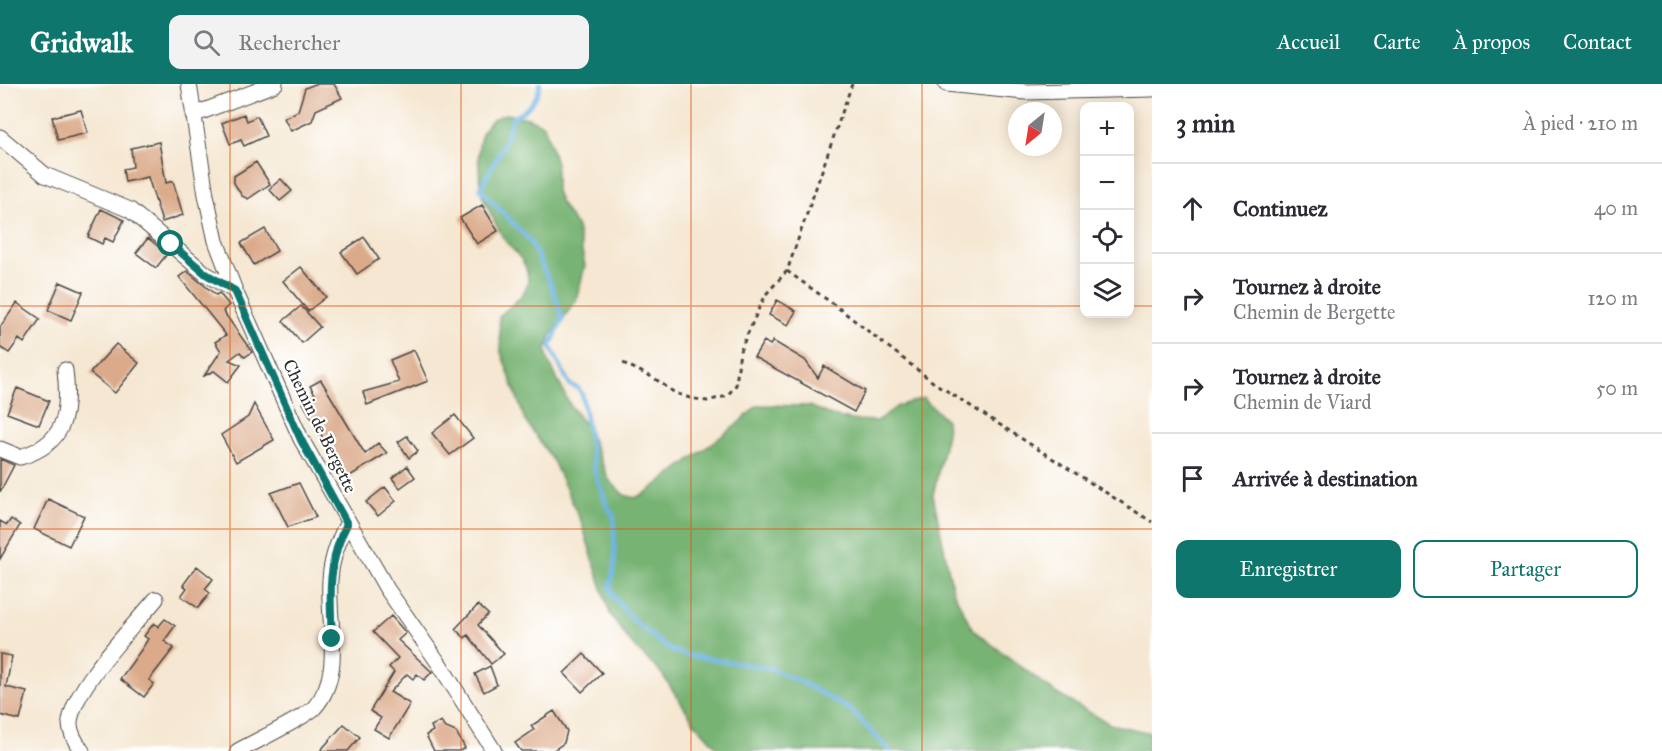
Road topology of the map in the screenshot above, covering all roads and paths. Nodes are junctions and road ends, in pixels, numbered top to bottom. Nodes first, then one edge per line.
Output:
1 (189, 84) edge
2 (275, 84) edge
3 (852, 84) edge
4 (946, 84) edge
5 (1152, 89) edge
6 (193, 114) junction
7 (0, 136) edge
8 (787, 271) junction
9 (235, 291) junction
10 (623, 363) dead end
11 (65, 370) dead end
12 (0, 450) edge
13 (1152, 522) edge
14 (347, 524) junction
15 (156, 599) dead end
16 (82, 751) edge
17 (238, 751) edge
18 (494, 751) edge

1 - 6 street, Chemin de Bergette
2 - 6 street
3 - 8 path
4 - 5 street
6 - 9 street, Chemin de Bergette
7 - 9 street
8 - 10 path
8 - 13 path
9 - 14 street, Chemin de Bergette
11 - 12 street
14 - 17 street
14 - 18 street, Chemin de Bergette
15 - 16 street

